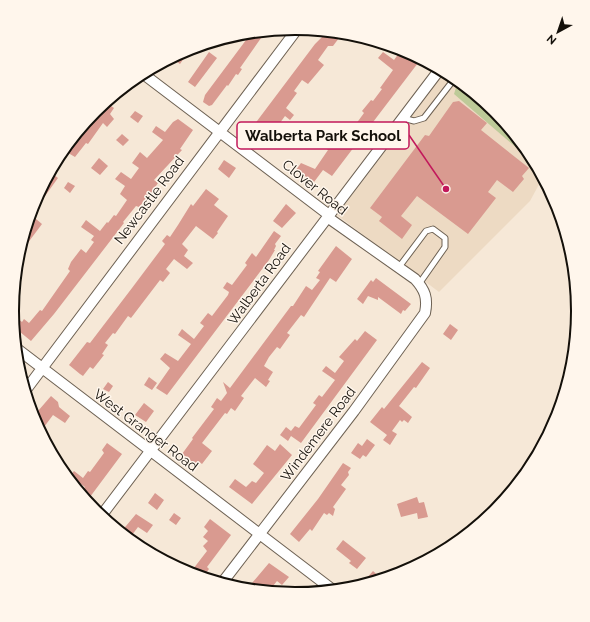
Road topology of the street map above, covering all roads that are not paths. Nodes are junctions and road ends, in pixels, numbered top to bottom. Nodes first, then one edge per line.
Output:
1 (293, 35) edge
2 (436, 74) edge
3 (148, 78) edge
4 (451, 84) edge
5 (403, 118) junction
6 (220, 131) junction
7 (329, 215) junction
8 (399, 267) junction
9 (419, 284) junction
10 (426, 297) joint
11 (22, 353) edge
12 (42, 368) junction
13 (29, 385) edge
14 (151, 452) junction
15 (105, 511) edge
16 (260, 533) junction
17 (226, 578) edge
18 (327, 585) edge

1 - 6 street, Newcastle Road
2 - 5 street, Walberta Road
3 - 6 street, Clover Road
4 - 5 lane
5 - 7 street, Walberta Road
6 - 7 street, Clover Road
6 - 12 street, Newcastle Road
7 - 8 street, Clover Road
7 - 14 street, Walberta Road
8 - 9 street, Clover Road
8 - 9 lane
9 - 10 street, Clover Road
10 - 16 street, Windemere Road
11 - 12 street, West Granger Road
12 - 13 street, Newcastle Road
12 - 14 street, West Granger Road
14 - 15 street, Walberta Road
14 - 16 street, West Granger Road
16 - 17 street, Windemere Road
16 - 18 street, West Granger Road

